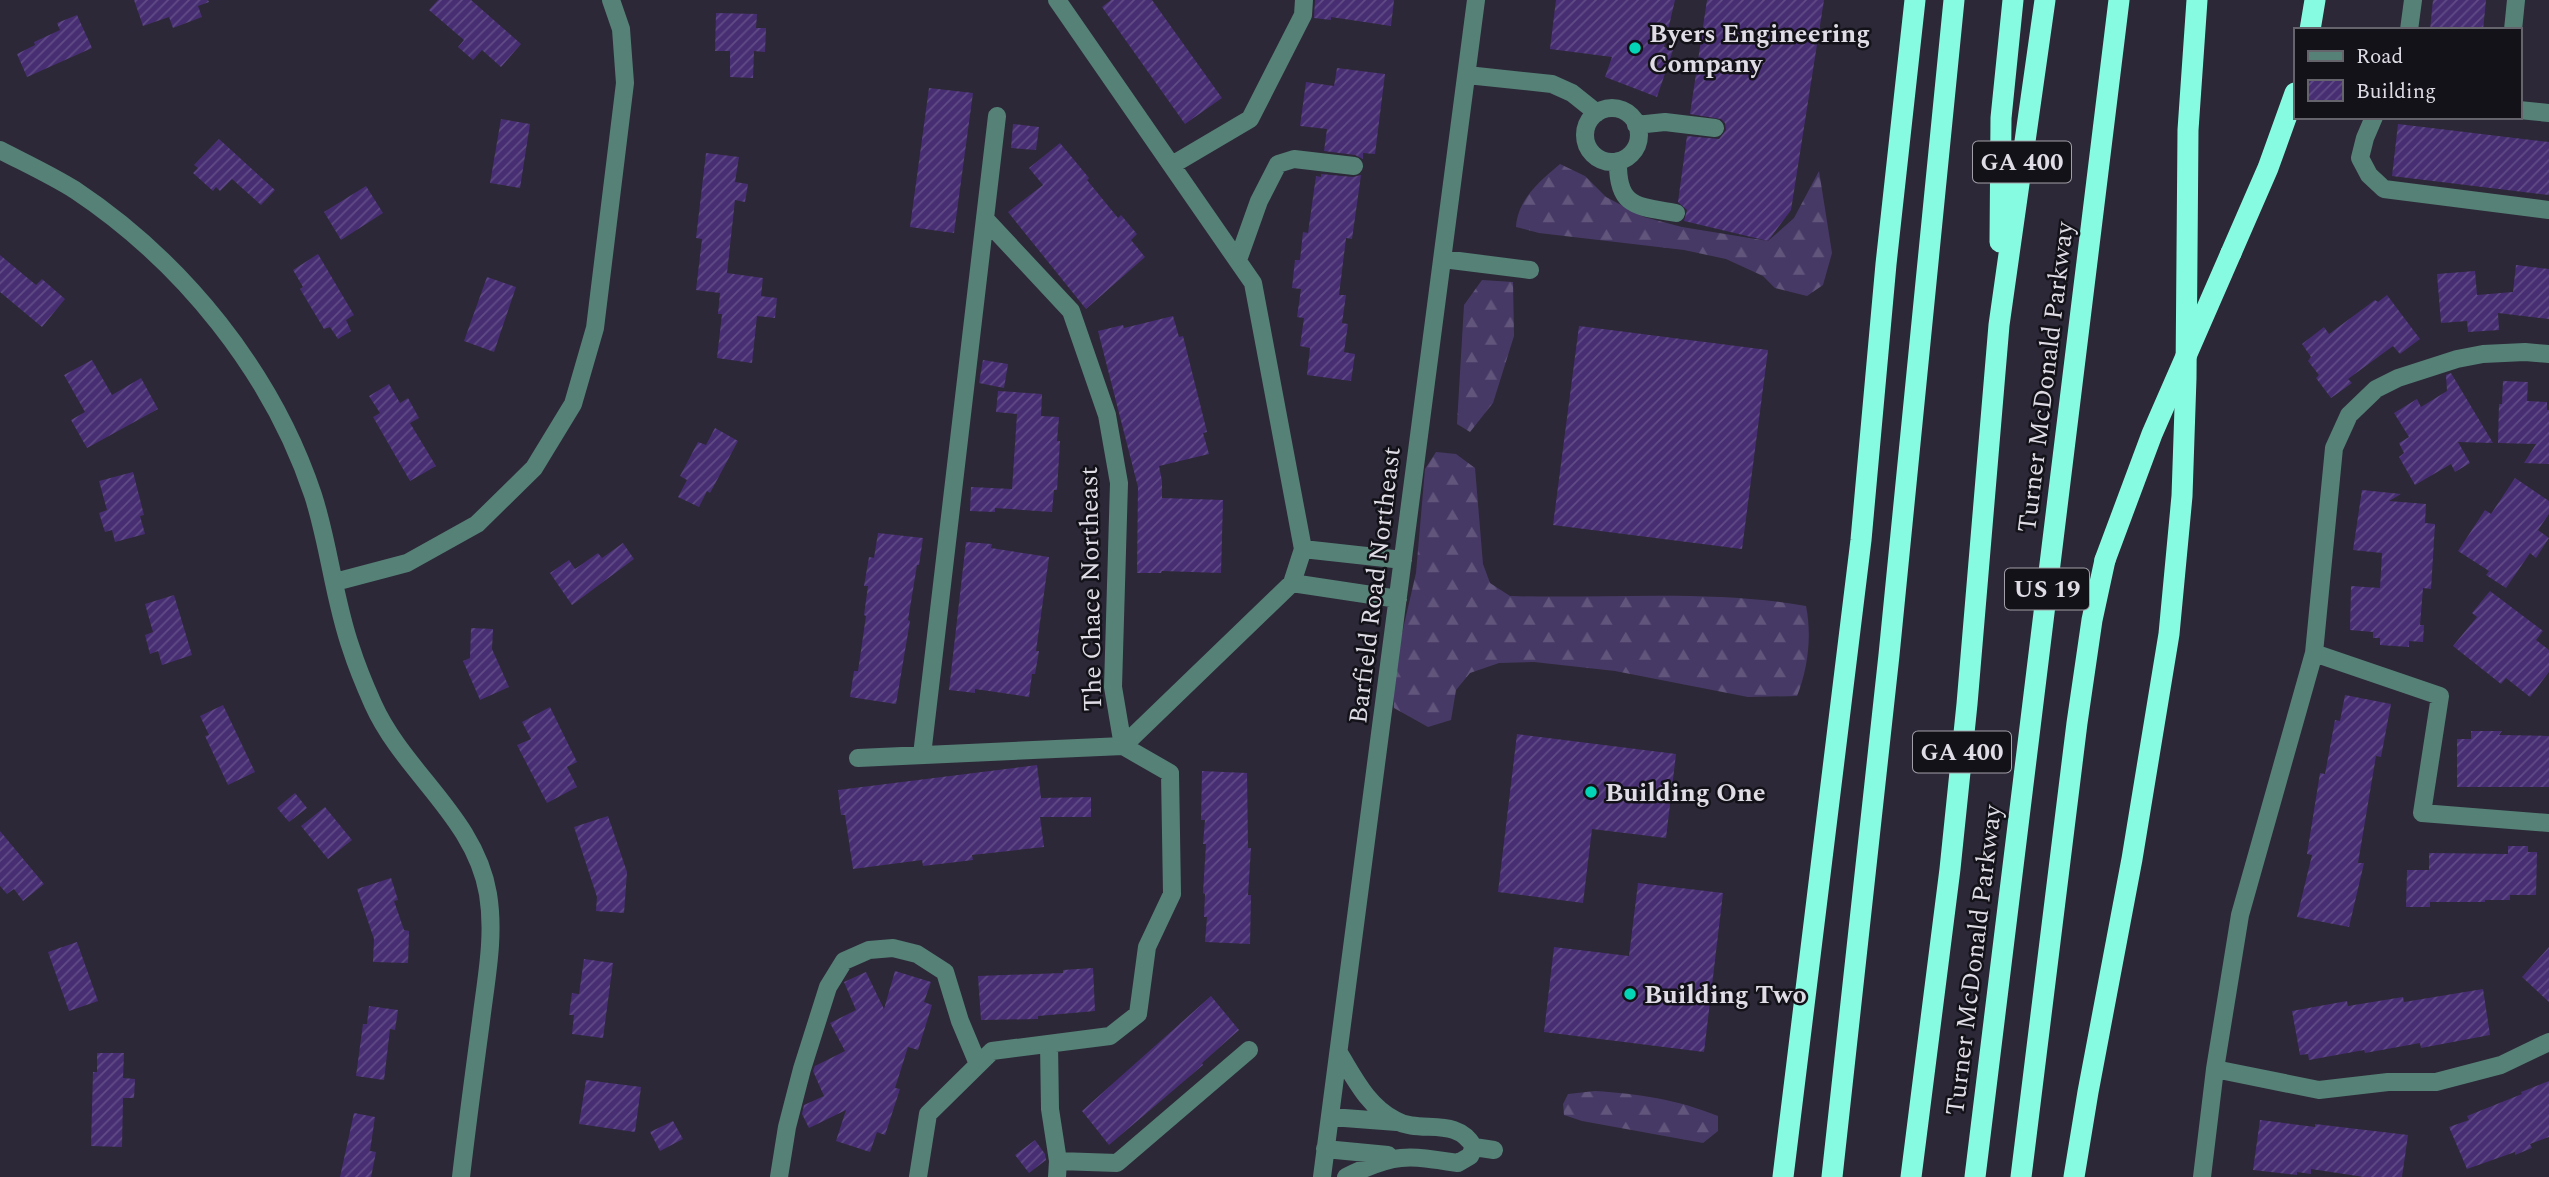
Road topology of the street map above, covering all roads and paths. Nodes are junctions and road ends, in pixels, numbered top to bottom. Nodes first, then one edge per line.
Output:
1 (611, 0) edge
2 (1057, 0) edge
3 (1304, 0) edge
4 (1476, 0) edge
5 (1915, 0) edge
6 (1954, 0) edge
7 (2013, 0) edge
8 (2045, 0) edge
9 (2119, 0) edge
10 (2197, 0) edge
11 (2315, 0) edge
12 (2413, 0) edge
13 (2516, 0) edge
14 (2310, 28) edge
15 (2409, 28) edge
16 (2513, 28) edge
17 (1467, 75) junction
18 (2294, 96) edge
19 (2521, 110) edge
20 (1597, 113) junction
21 (2549, 114) edge
22 (997, 116) dead end
23 (2373, 119) edge
24 (1636, 125) junction
25 (1715, 128) dead end
26 (0, 150) edge
27 (1618, 161) junction
28 (1172, 165) junction
29 (1354, 166) dead end
30 (2549, 210) edge
31 (1676, 213) dead end
32 (985, 219) junction
33 (1238, 260) junction
34 (1443, 260) junction
35 (1530, 270) dead end
36 (1999, 325) junction
37 (2549, 354) edge
38 (1303, 549) junction
39 (1403, 560) junction
40 (335, 582) junction
41 (1292, 583) junction
42 (1398, 598) junction
43 (2314, 653) junction
44 (1123, 747) junction
45 (922, 755) junction
46 (858, 758) dead end
47 (2549, 823) edge
48 (2549, 1042) edge
49 (1049, 1044) junction
50 (1249, 1050) dead end
51 (1339, 1054) junction
52 (978, 1064) junction
53 (2215, 1069) junction
54 (1331, 1117) junction
55 (1404, 1123) junction
56 (1474, 1147) junction
57 (1325, 1149) junction
58 (1494, 1150) dead end
59 (1407, 1156) junction
60 (1058, 1169) edge
61 (461, 1177) edge
62 (779, 1177) edge
63 (918, 1177) edge
64 (1322, 1177) edge
65 (1346, 1177) edge
66 (1783, 1177) edge
67 (1832, 1177) edge
68 (1911, 1177) edge
69 (1975, 1177) edge
70 (2021, 1177) edge
71 (2074, 1177) edge
72 (2202, 1177) edge

1 - 40 street
2 - 28 street
3 - 28 street
4 - 17 street, Barfield Road Northeast
5 - 66 highway
6 - 67 highway
7 - 36 highway
8 - 36 highway, Turner McDonald Parkway / GA 400
9 - 69 highway, Turner McDonald Parkway / US 19
10 - 71 highway
11 - 14 highway
12 - 15 street
13 - 16 street
17 - 20 street
17 - 34 street, Barfield Road Northeast
18 - 70 highway, bridge
19 - 21 street
20 - 24 street
20 - 27 street
22 - 32 street
23 - 30 street
24 - 25 street
24 - 27 street
26 - 40 street
27 - 31 street
28 - 33 street
29 - 33 street
32 - 44 street, The Chace Northeast
32 - 45 street
33 - 38 street
34 - 35 street
34 - 39 street, Barfield Road Northeast
36 - 68 highway, Turner McDonald Parkway / GA 400
37 - 43 street
38 - 39 street
38 - 41 street, The Chace Northeast
39 - 42 street, Barfield Road Northeast
40 - 61 street
41 - 42 street
41 - 44 street, The Chace Northeast
42 - 51 street, Barfield Road Northeast
43 - 47 street
43 - 53 street
44 - 45 street, The Chace Northeast
44 - 49 street
45 - 46 street, The Chace Northeast
48 - 53 street
49 - 52 street
49 - 60 street
50 - 60 street
51 - 54 street, Barfield Road Northeast
51 - 55 street
52 - 62 street
52 - 63 street
53 - 72 street
54 - 55 street
54 - 57 street, Barfield Road Northeast
55 - 56 street
56 - 58 street
56 - 59 street
57 - 59 street
57 - 64 street, Barfield Road Northeast
59 - 65 street

